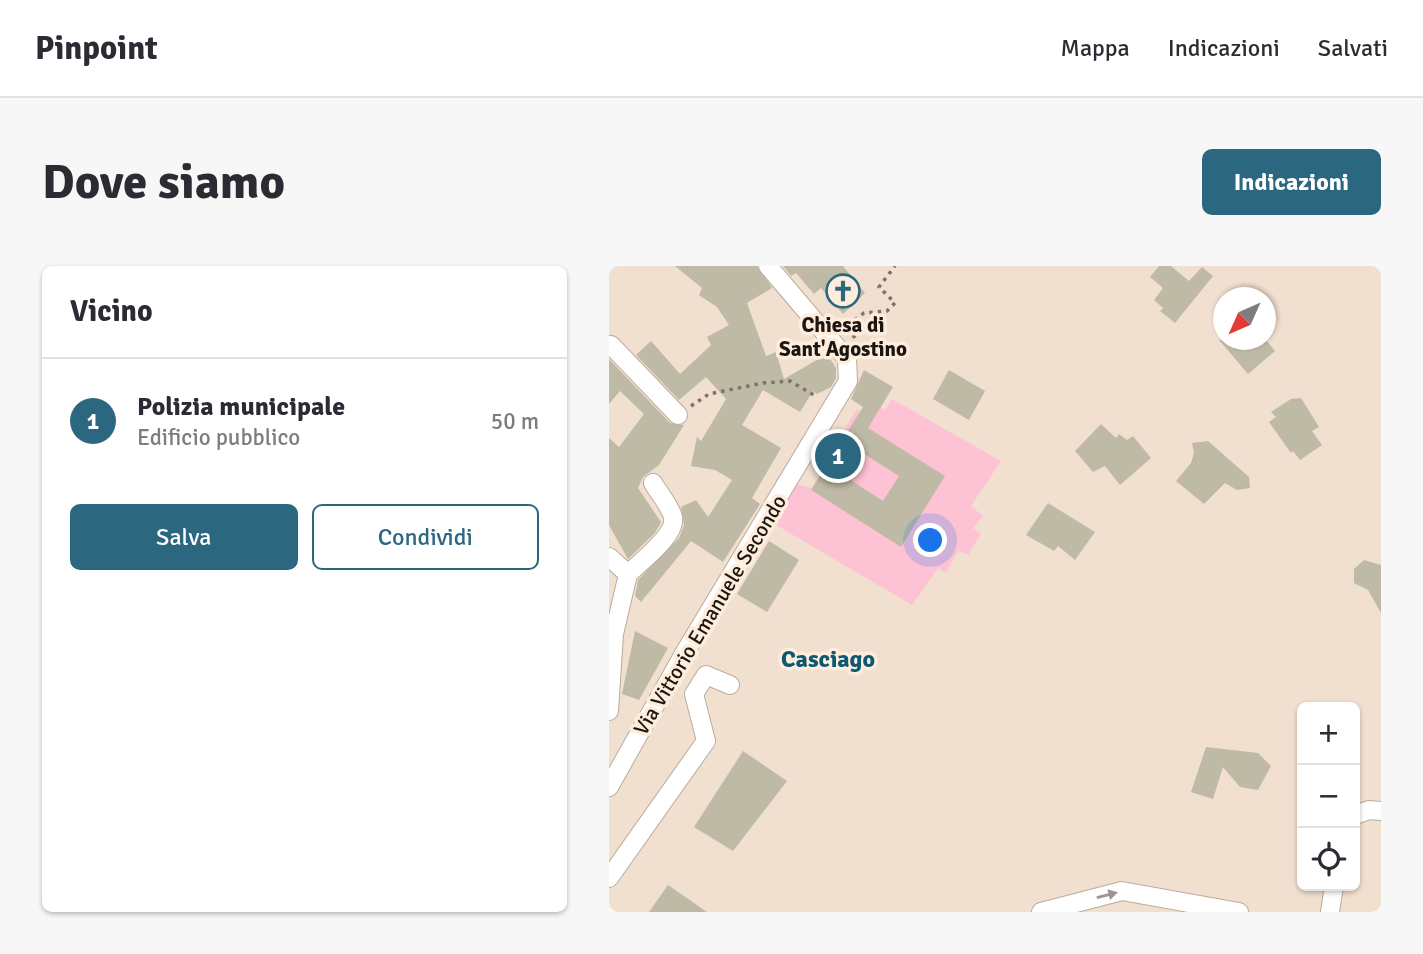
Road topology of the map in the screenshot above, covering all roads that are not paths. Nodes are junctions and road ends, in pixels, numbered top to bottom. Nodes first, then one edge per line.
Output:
1 (768, 266) edge
2 (610, 346) edge
3 (678, 415) road end
4 (653, 482) dead end
5 (609, 557) edge
6 (628, 574) junction
7 (612, 637) edge
8 (685, 652) junction
9 (706, 675) junction
10 (730, 685) dead end
11 (609, 711) edge
12 (609, 787) edge
13 (1381, 811) edge
14 (1360, 813) edge
15 (609, 878) edge
16 (1333, 891) edge
17 (1041, 912) edge
18 (1239, 912) edge
19 (1330, 912) edge

1 - 8 street, Via Vittorio Emanuele Secondo
2 - 3 street
4 - 6 street
5 - 6 street
6 - 7 street
7 - 11 street
8 - 9 street
8 - 12 street, Via Vittorio Emanuele Secondo
9 - 10 street
9 - 15 street
13 - 14 street
16 - 19 street
17 -> 18 street

